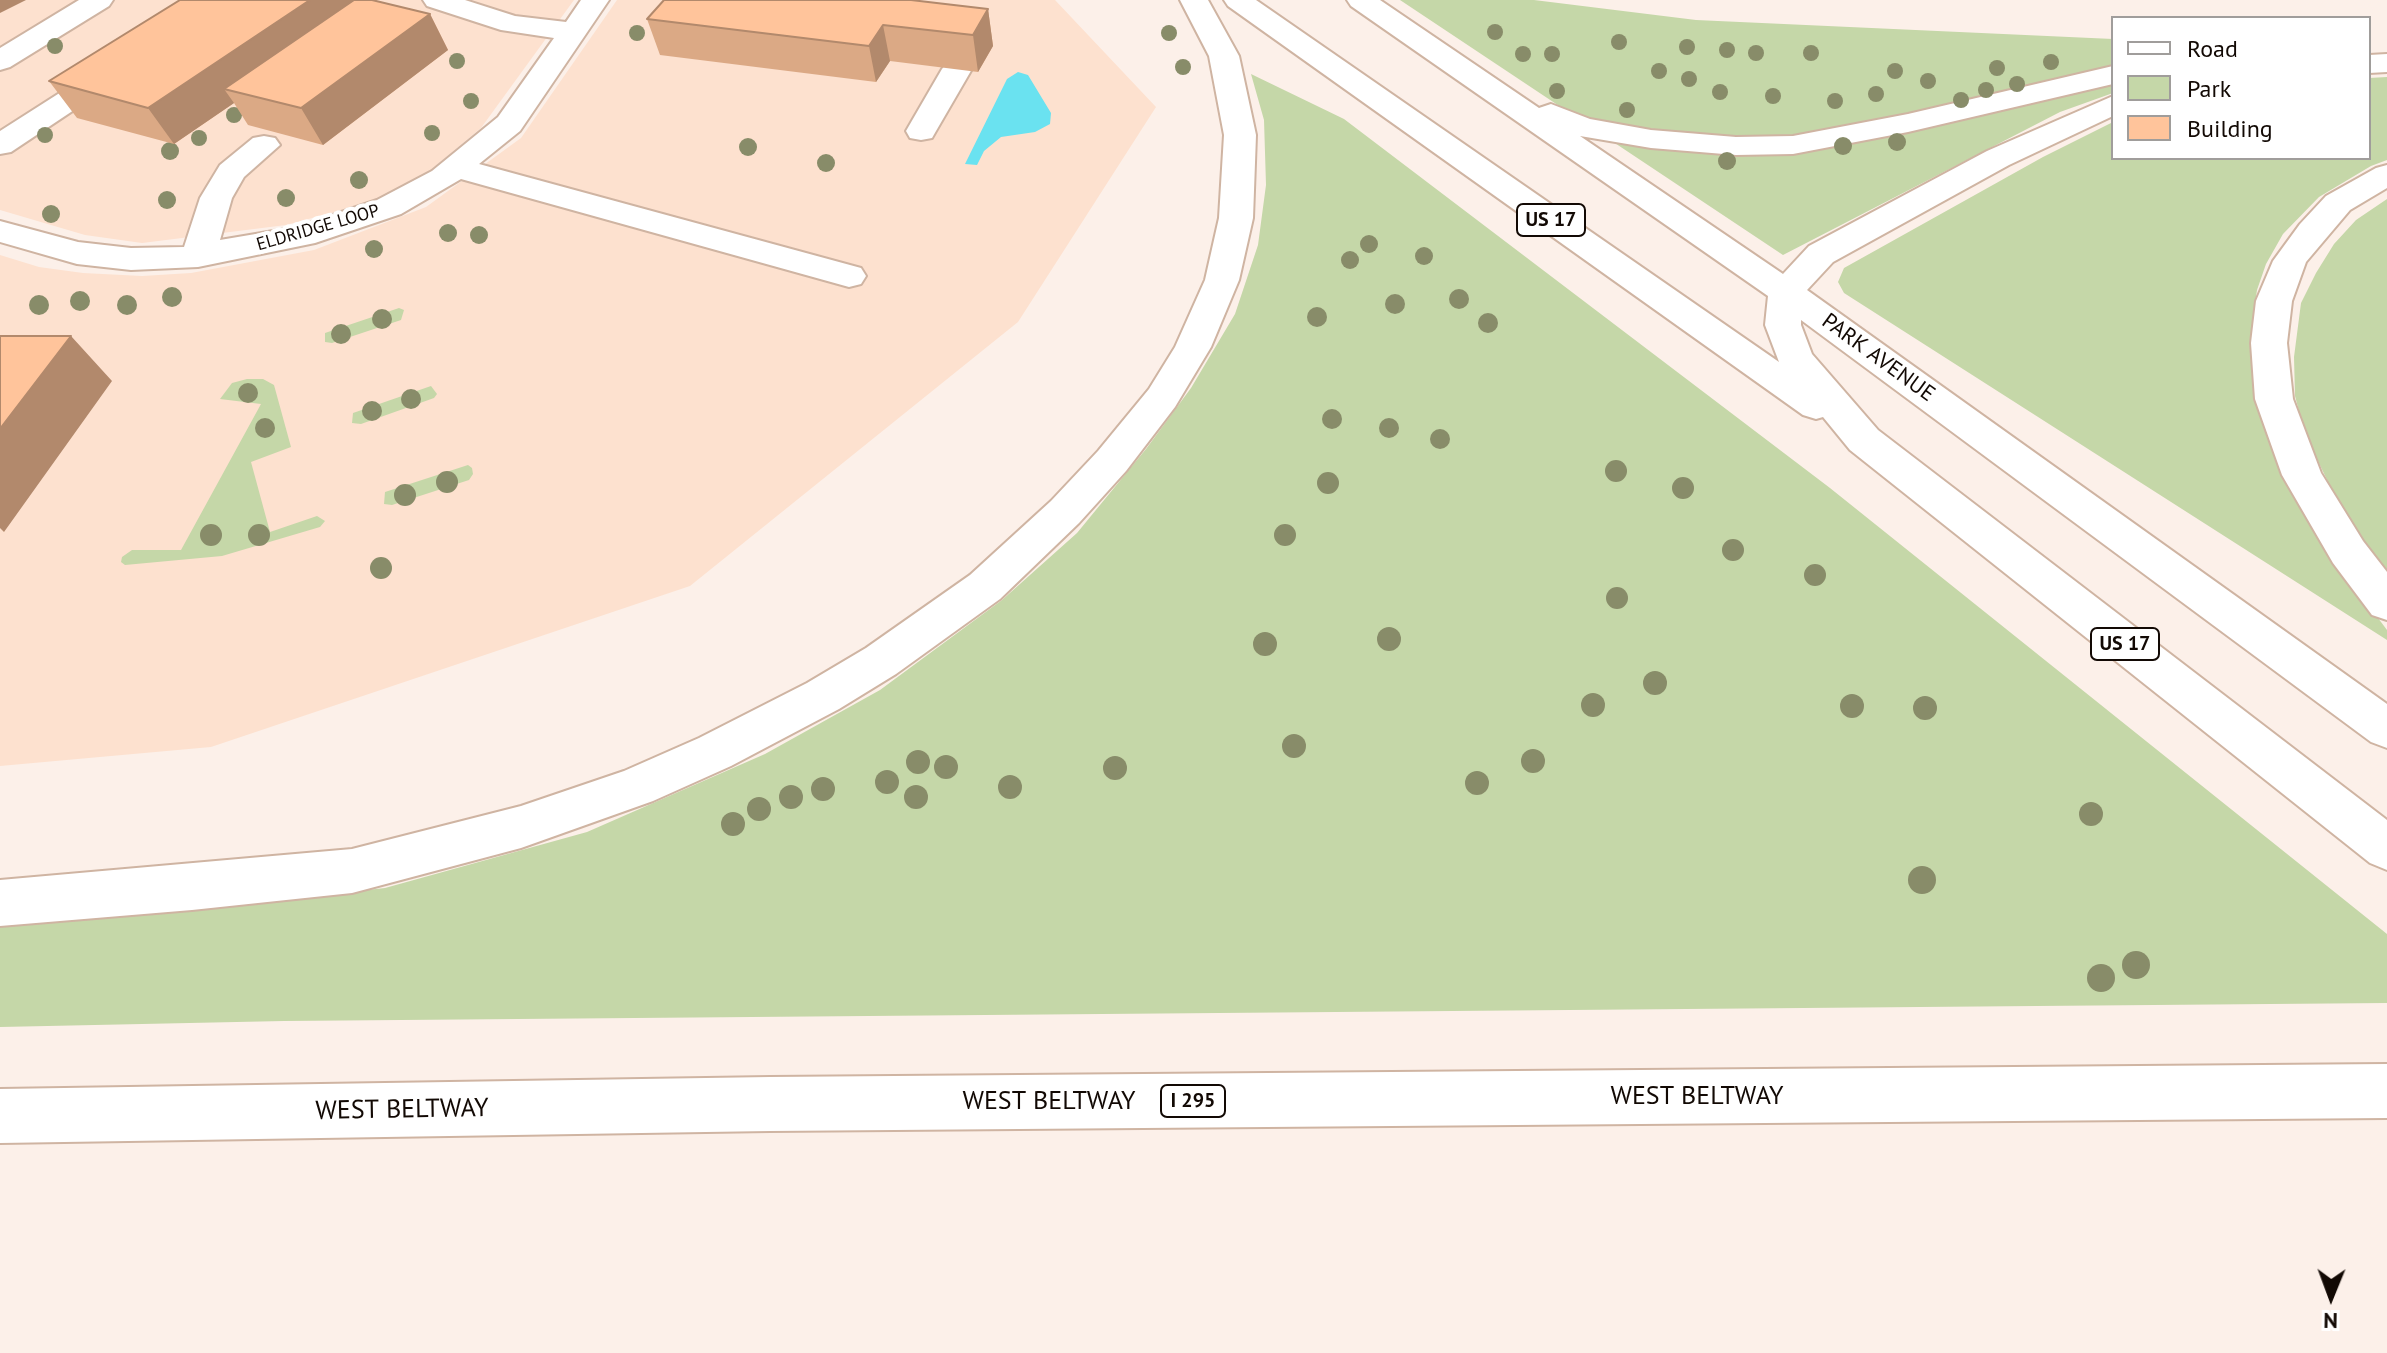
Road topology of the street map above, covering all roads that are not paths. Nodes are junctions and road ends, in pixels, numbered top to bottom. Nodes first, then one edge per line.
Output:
1 (99, 0) edge
2 (437, 0) edge
3 (595, 0) edge
4 (1194, 0) edge
5 (1238, 0) edge
6 (1361, 0) edge
7 (572, 31) junction
8 (140, 53) edge
9 (0, 61) edge
10 (957, 69) edge
11 (2111, 75) edge
12 (1486, 86) junction
13 (2111, 106) edge
14 (921, 131) dead end
15 (0, 145) edge
16 (264, 145) dead end
17 (457, 168) junction
18 (2387, 175) edge
19 (0, 231) edge
20 (198, 256) junction
21 (849, 276) dead end
22 (1786, 292) junction
23 (1864, 440) junction
24 (2387, 603) edge
25 (2387, 729) edge
26 (2387, 848) edge
27 (0, 903) edge
28 (2387, 1091) edge
29 (0, 1116) edge

1 - 9 main road
2 - 7 main road
3 - 7 main road, ELDRIDGE LOOP
4 - 27 main road
5 - 23 main road, US 17
6 - 12 main road, PARK AVENUE
7 - 17 main road, ELDRIDGE LOOP
8 - 15 main road
10 - 14 main road
11 - 12 main road
12 - 22 main road, PARK AVENUE
13 - 22 main road
16 - 20 main road
17 - 20 main road, ELDRIDGE LOOP
17 - 21 main road
18 - 24 main road
19 - 20 main road, ELDRIDGE LOOP
22 - 23 main road
22 - 25 main road, PARK AVENUE
23 - 26 main road, US 17
28 - 29 main road, WEST BELTWAY / I 295

